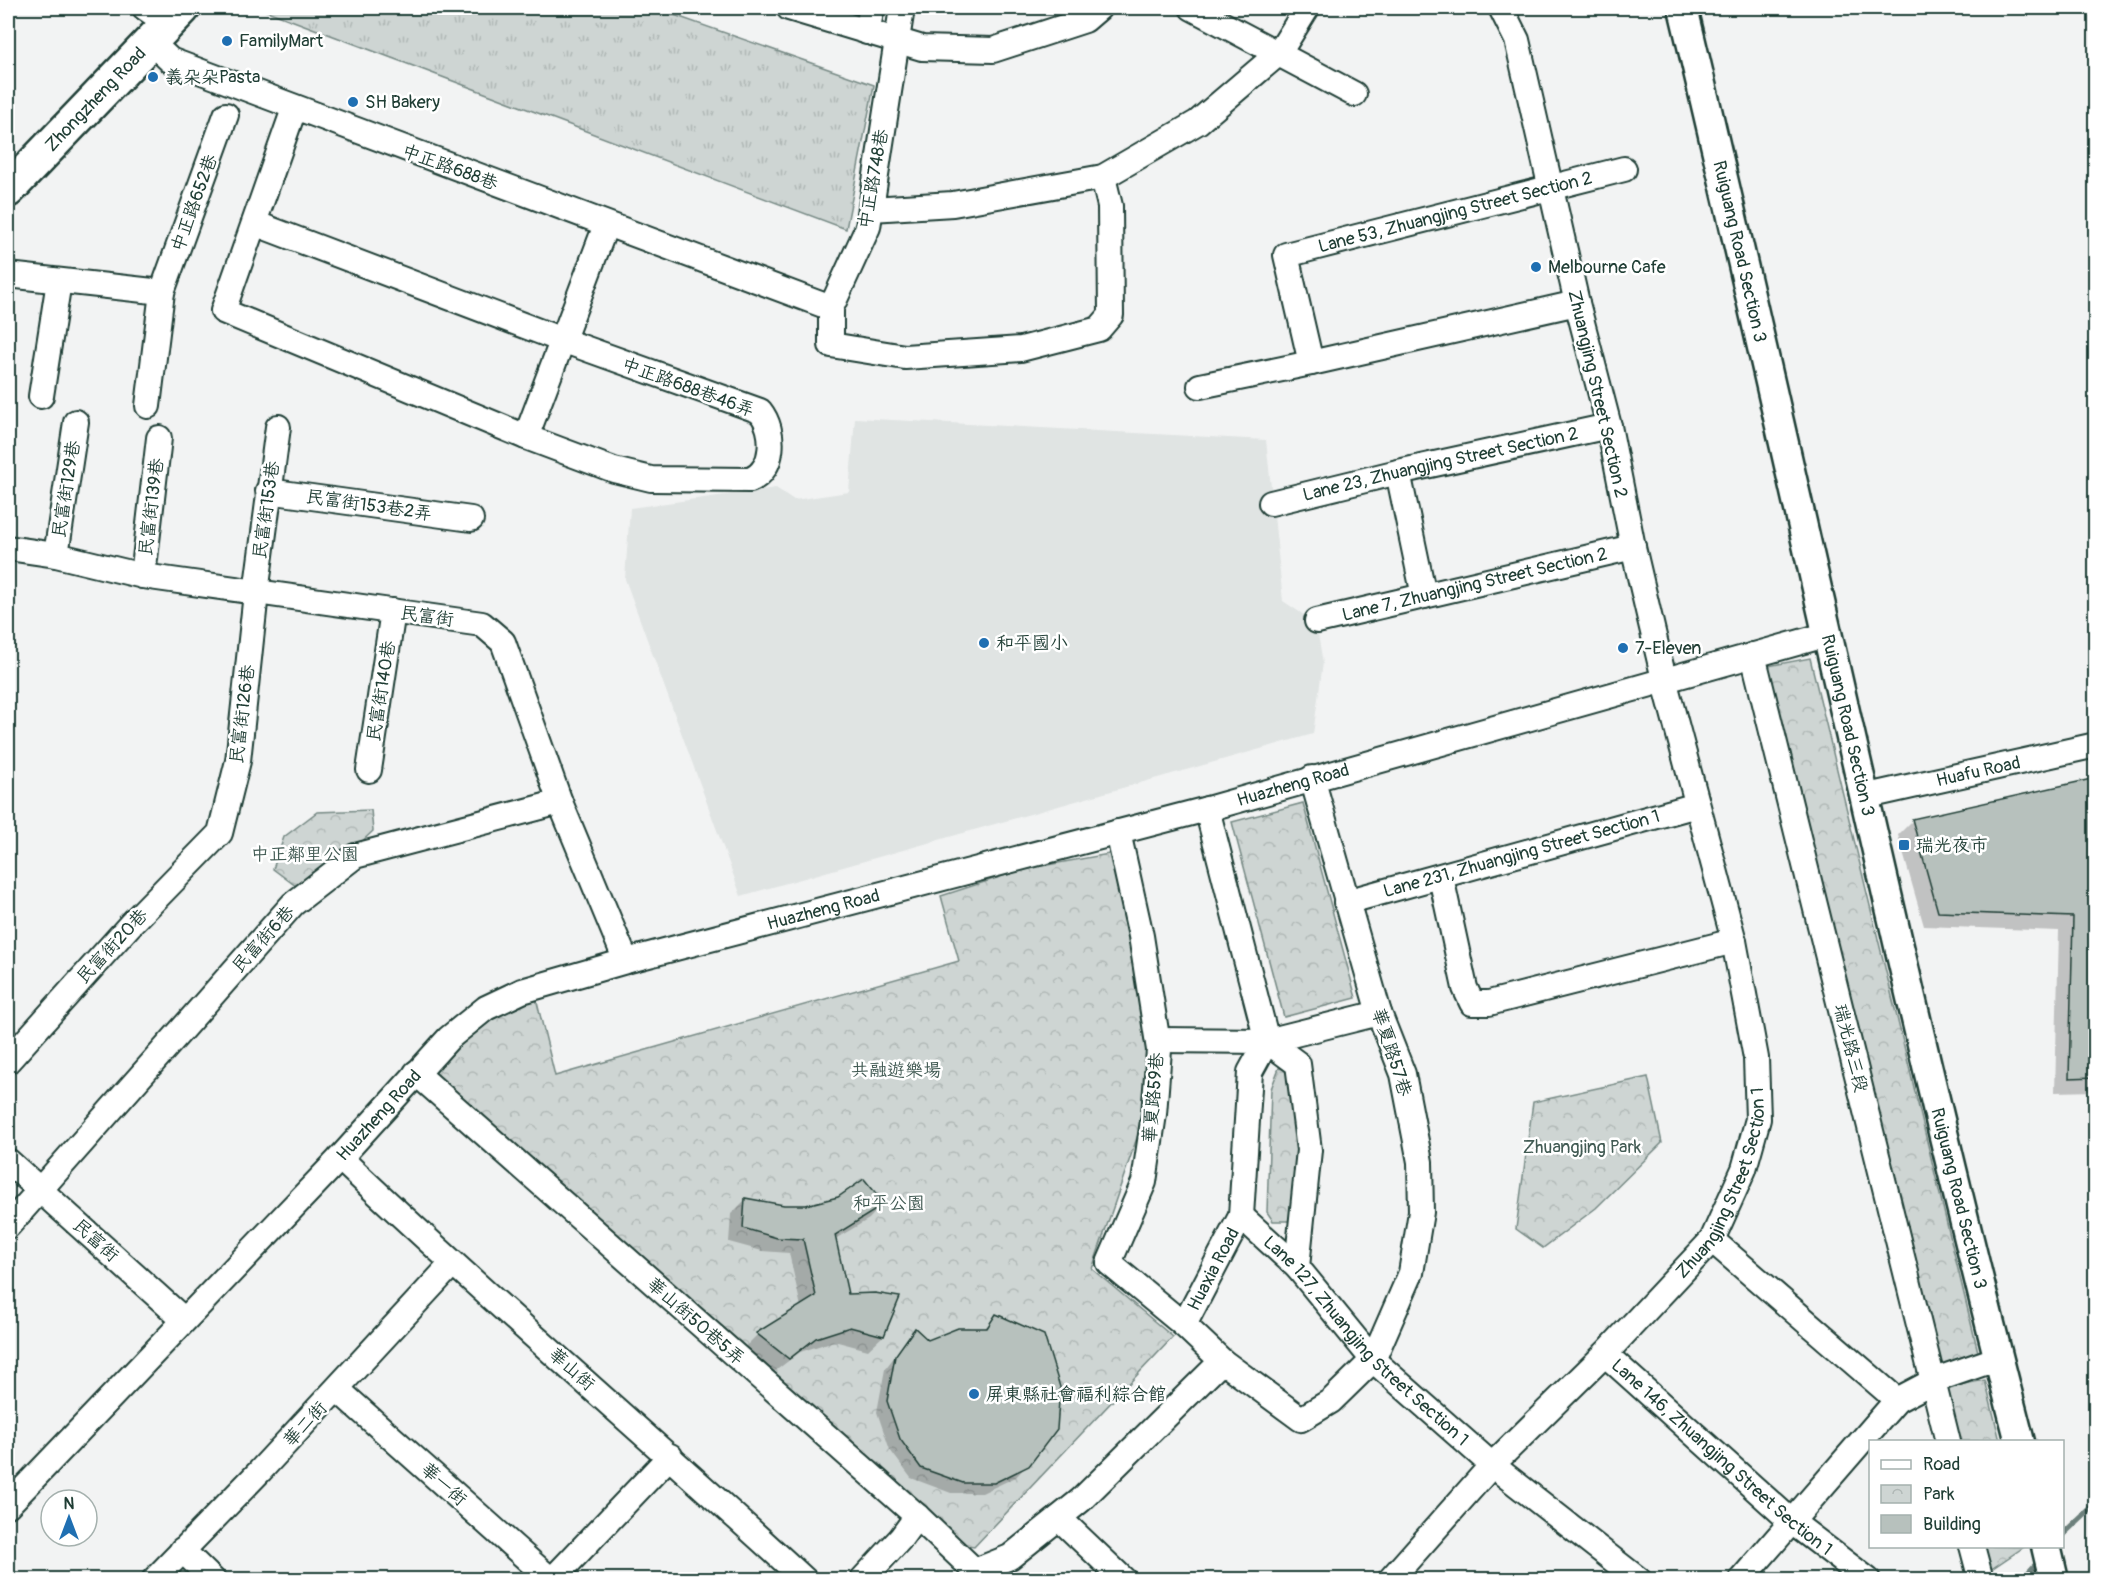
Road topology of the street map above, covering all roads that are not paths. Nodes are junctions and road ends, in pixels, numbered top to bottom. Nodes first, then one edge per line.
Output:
1 (789, 8) edge
2 (872, 8) edge
3 (902, 8) edge
4 (1099, 8) edge
5 (1192, 8) edge
6 (1307, 8) edge
7 (1501, 8) edge
8 (1683, 8) edge
9 (162, 20) edge
10 (867, 32) junction
11 (896, 42) junction
12 (1280, 53) junction
13 (1354, 94) dead end
14 (294, 109) junction
15 (226, 114) dead end
16 (1624, 169) dead end
17 (1103, 177) junction
18 (1551, 188) junction
19 (8, 190) edge
20 (871, 209) junction
21 (254, 223) junction
22 (606, 225) junction
23 (8, 275) edge
24 (59, 281) junction
25 (162, 292) junction
26 (1576, 303) junction
27 (831, 308) junction
28 (562, 340) junction
29 (1311, 363) junction
30 (1200, 386) dead end
31 (41, 396) dead end
32 (148, 406) dead end
33 (76, 422) dead end
34 (1609, 426) junction
35 (278, 427) dead end
36 (525, 437) junction
37 (159, 438) dead end
38 (1398, 472) junction
39 (268, 491) junction
40 (1271, 503) dead end
41 (471, 519) dead end
42 (1633, 547) junction
43 (8, 548) edge
44 (56, 555) junction
45 (142, 576) junction
46 (256, 592) junction
47 (1424, 596) junction
48 (393, 612) junction
49 (1317, 621) dead end
50 (1829, 634) junction
51 (1753, 655) junction
52 (1664, 679) junction
53 (2096, 745) edge
54 (369, 770) dead end
55 (1312, 778) junction
56 (1863, 797) junction
57 (560, 802) junction
58 (1697, 805) junction
59 (1207, 809) junction
60 (1118, 832) junction
61 (219, 833) joint
62 (1441, 877) junction
63 (1346, 902) junction
64 (1734, 941) junction
65 (626, 961) junction
66 (1379, 1013) junction
67 (1158, 1040) junction
68 (1267, 1041) junction
69 (8, 1061) edge
70 (416, 1073) junction
71 (340, 1158) junction
72 (8, 1161) edge
73 (41, 1191) junction
74 (1241, 1216) junction
75 (8, 1226) edge
76 (1712, 1240) junction
77 (452, 1264) junction
78 (1297, 1267) junction
79 (184, 1320) junction
80 (1184, 1325) junction
81 (1605, 1354) junction
82 (1999, 1358) junction
83 (1373, 1360) junction
84 (1222, 1361) junction
85 (1935, 1380) junction
86 (337, 1389) junction
87 (1897, 1400) junction
88 (1948, 1440) edge
89 (2020, 1440) edge
90 (670, 1456) junction
91 (1492, 1465) junction
92 (8, 1504) edge
93 (917, 1516) junction
94 (1059, 1518) junction
95 (1792, 1522) junction
96 (1973, 1548) edge
97 (2046, 1548) edge
98 (182, 1550) junction
99 (1394, 1578) edge
100 (2054, 1579) edge
101 (154, 1580) edge
102 (213, 1580) edge
103 (552, 1580) edge
104 (804, 1580) edge
105 (862, 1580) edge
106 (1124, 1580) edge
107 (1639, 1580) edge
108 (1741, 1580) edge
109 (1868, 1580) edge
110 (1981, 1580) edge

1 - 10 street
2 - 10 street
3 - 11 street, 中正路748巷
4 - 11 street
5 - 12 street
6 - 12 street
7 - 18 street, Zhuangjing Street Section 2
8 - 50 street, Ruiguang Road Section 3
9 - 14 street, 中正路688巷
9 - 19 main road, Zhongzheng Road
10 - 11 street
11 - 20 street, 中正路748巷
12 - 13 street
12 - 17 street
14 - 21 street
14 - 22 street, 中正路688巷
15 - 25 street, 中正路652巷
16 - 18 street, Lane 53, Zhuangjing Street Section 2
17 - 20 street
17 - 27 street, 中正路748巷
18 - 26 street, Zhuangjing Street Section 2
18 - 29 street, Lane 53, Zhuangjing Street Section 2
20 - 27 street, 中正路748巷
21 - 28 street, 中正路688巷46弄
21 - 36 street, 中正路688巷46弄
22 - 27 street, 中正路688巷
22 - 28 street
23 - 24 street
24 - 25 street
24 - 31 street
25 - 32 street, 中正路652巷
26 - 29 street
26 - 34 street, Zhuangjing Street Section 2
28 - 36 street
28 - 36 street, 中正路688巷46弄
29 - 30 street
33 - 44 street, 民富街129巷
34 - 38 street, Lane 23, Zhuangjing Street Section 2
34 - 42 street, Zhuangjing Street Section 2
35 - 39 street, 民富街153巷
37 - 45 street, 民富街139巷
38 - 40 street, Lane 23, Zhuangjing Street Section 2
38 - 47 street
39 - 41 street, 民富街153巷2弄
39 - 46 street, 民富街153巷
42 - 47 street, Lane 7, Zhuangjing Street Section 2
42 - 52 street, Zhuangjing Street Section 2
43 - 44 street, 民富街
44 - 45 street, 民富街
45 - 46 street, 民富街
46 - 48 street, 民富街
46 - 61 street, 民富街126巷
47 - 49 street, Lane 7, Zhuangjing Street Section 2
48 - 54 street, 民富街140巷
48 - 57 street, 民富街
50 - 51 street, Huazheng Road
50 - 56 street, Ruiguang Road Section 3
51 - 52 street, Huazheng Road
51 - 85 street, 瑞光路三段
52 - 55 street, Huazheng Road
52 - 58 street, Zhuangjing Street Section 1
53 - 56 street, Huafu Road
55 - 59 street, Huazheng Road
55 - 63 street, 華夏路57巷
56 - 82 street, Ruiguang Road Section 3
57 - 65 street, 民富街
57 - 73 street, 民富街6巷
58 - 62 street, Lane 231, Zhuangjing Street Section 1
58 - 64 street, Zhuangjing Street Section 1
59 - 60 street, Huazheng Road
59 - 68 street
60 - 65 street, Huazheng Road
60 - 67 street, 華夏路59巷
61 - 69 street, 民富街20巷
62 - 63 street, Lane 231, Zhuangjing Street Section 1
62 - 64 street
63 - 66 street, 華夏路57巷
64 - 76 street, Zhuangjing Street Section 1
65 - 70 street, Huazheng Road
66 - 68 street
66 - 83 street, 華夏路57巷
67 - 68 street
67 - 80 street, 華夏路59巷
68 - 74 street, Huaxia Road
68 - 78 street
70 - 71 street, Huazheng Road
70 - 93 street, 華山街50巷5弄
71 - 77 street, 華山街
71 - 79 street, Huazheng Road
72 - 73 street, 民富街
73 - 75 street, 民富街6巷
73 - 79 street, 民富街
74 - 78 street, Lane 127, Zhuangjing Street Section 1
74 - 80 street, Huaxia Road
76 - 81 street, Zhuangjing Street Section 1
76 - 87 street
77 - 86 street, 華二街
77 - 90 street, 華山街
78 - 83 street, Lane 127, Zhuangjing Street Section 1
79 - 92 street, Huazheng Road
80 - 84 street, Huaxia Road
81 - 91 street, Zhuangjing Street Section 1
81 - 95 street, Lane 146, Zhuangjing Street Section 1
82 - 85 street
82 - 89 street, Ruiguang Road Section 3
83 - 84 street
83 - 91 street, Lane 127, Zhuangjing Street Section 1
84 - 94 street
85 - 87 street
85 - 88 street, 瑞光路三段
86 - 98 street, 華二街
86 - 103 street, 華一街
87 - 95 street
90 - 103 street
90 - 104 street, 華山街
91 - 99 street, Zhuangjing Street Section 1
91 - 107 street, Lane 127, Zhuangjing Street Section 1
93 - 94 street, 華山街50巷5弄
93 - 105 street
94 - 106 street
95 - 108 street
95 - 109 street, Lane 146, Zhuangjing Street Section 1
96 - 110 street
97 - 100 street
98 - 101 street, 華二街
98 - 102 street

